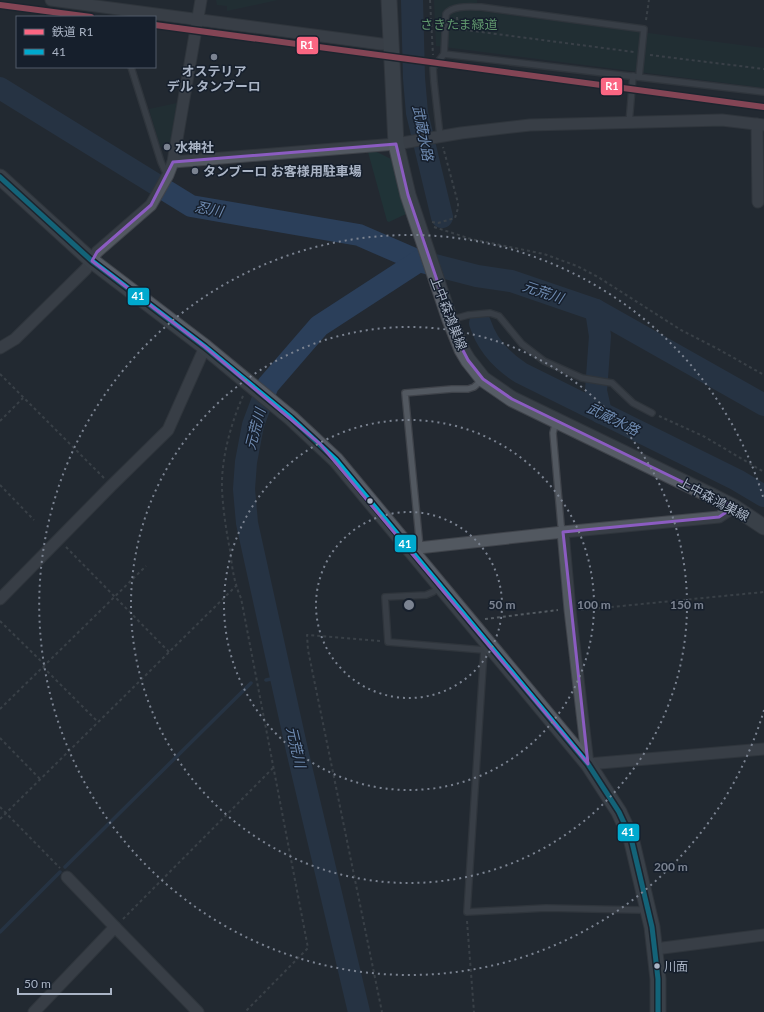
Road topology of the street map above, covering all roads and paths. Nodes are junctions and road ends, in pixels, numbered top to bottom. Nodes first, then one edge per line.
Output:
1 (51, 0) edge
2 (201, 0) edge
3 (389, 0) edge
4 (430, 0) edge
5 (481, 0) edge
6 (649, 0) edge
7 (101, 3) edge
8 (481, 7) junction
9 (456, 8) junction
10 (198, 19) junction
11 (644, 29) junction
12 (390, 44) junction
13 (641, 53) junction
14 (444, 54) junction
15 (432, 55) dead end
16 (131, 68) edge
17 (764, 70) edge
18 (636, 76) junction
19 (764, 92) edge
20 (629, 123) junction
21 (761, 124) edge
22 (436, 137) junction
23 (402, 143) junction
24 (173, 162) junction
25 (168, 175) junction
26 (0, 177) edge
27 (758, 202) dead end
28 (416, 220) junction
29 (432, 222) junction
30 (92, 261) junction
31 (448, 315) junction
32 (205, 346) junction
33 (0, 348) edge
34 (0, 374) edge
35 (764, 376) edge
36 (483, 379) junction
37 (252, 386) junction
38 (23, 398) junction
39 (652, 413) joint
40 (0, 421) edge
41 (556, 421) junction
42 (764, 472) edge
43 (0, 485) edge
44 (111, 486) junction
45 (734, 507) junction
46 (34, 520) dead end
47 (764, 527) edge
48 (563, 532) junction
49 (59, 540) junction
50 (415, 549) junction
51 (146, 566) dead end
52 (236, 586) junction
53 (440, 587) junction
54 (764, 592) edge
55 (1, 595) edge
56 (114, 596) junction
57 (570, 610) junction
58 (0, 621) edge
59 (471, 624) junction
60 (388, 642) junction
61 (486, 648) junction
62 (169, 652) junction
63 (44, 666) junction
64 (0, 709) edge
65 (98, 722) junction
66 (0, 738) edge
67 (764, 749) edge
68 (588, 764) junction
69 (273, 768) junction
70 (40, 779) junction
71 (0, 807) edge
72 (6, 813) junction
73 (0, 819) edge
74 (67, 877) joint
75 (648, 908) junction
76 (467, 912) junction
77 (115, 927) junction
78 (764, 935) edge
79 (655, 949) junction
80 (34, 1012) edge
81 (198, 1012) edge
82 (245, 1012) edge
83 (382, 1012) edge
84 (474, 1012) edge
85 (658, 1012) edge

1 - 7 street
2 - 10 street
3 - 12 street, 上中森鴻巣線
4 - 15 path
5 - 8 lane
6 - 11 path
7 - 10 street
8 - 9 lane
8 - 11 lane
9 - 13 path
9 - 14 lane
10 - 12 street
10 - 24 street
11 - 13 lane
12 - 23 street, 上中森鴻巣線
13 - 17 path
13 - 18 lane
14 - 18 lane
14 - 22 lane
16 - 25 lane
18 - 19 lane
18 - 20 lane
20 - 21 street
20 - 22 street
21 - 27 street
22 - 23 street
22 - 29 path
23 - 24 street
23 - 28 street, 上中森鴻巣線
24 - 25 street
25 - 30 street
26 - 30 street
28 - 29 path
28 - 31 street, 上中森鴻巣線
29 - 35 path
30 - 32 street
30 - 33 street
31 - 36 street, 上中森鴻巣線
31 - 39 lane
32 - 37 street
32 - 44 street
34 - 38 path
36 - 41 street, 上中森鴻巣線
36 - 50 lane
37 - 50 street
37 - 52 path
38 - 40 path
38 - 44 path
39 - 42 path
41 - 45 street, 上中森鴻巣線
41 - 48 lane
43 - 46 path
44 - 49 street
45 - 47 street, 上中森鴻巣線
45 - 48 street
48 - 50 street
48 - 57 street
49 - 55 street
49 - 56 path
50 - 53 street
51 - 56 path
52 - 62 path
52 - 69 path
53 - 59 street
53 - 60 lane
54 - 57 path
56 - 62 path
56 - 63 path
57 - 59 path
57 - 68 street
58 - 63 path
59 - 61 street
60 - 61 lane
60 - 83 path
61 - 68 street
61 - 76 lane
62 - 65 path
63 - 64 path
63 - 65 path
65 - 70 path
66 - 70 path
67 - 68 street
68 - 75 street
69 - 77 path
69 - 82 path
70 - 72 path
71 - 72 path
72 - 73 path
72 - 74 path
74 - 77 street
75 - 76 lane
75 - 79 street
76 - 84 path
77 - 80 street
77 - 81 street
78 - 79 street
79 - 85 street

